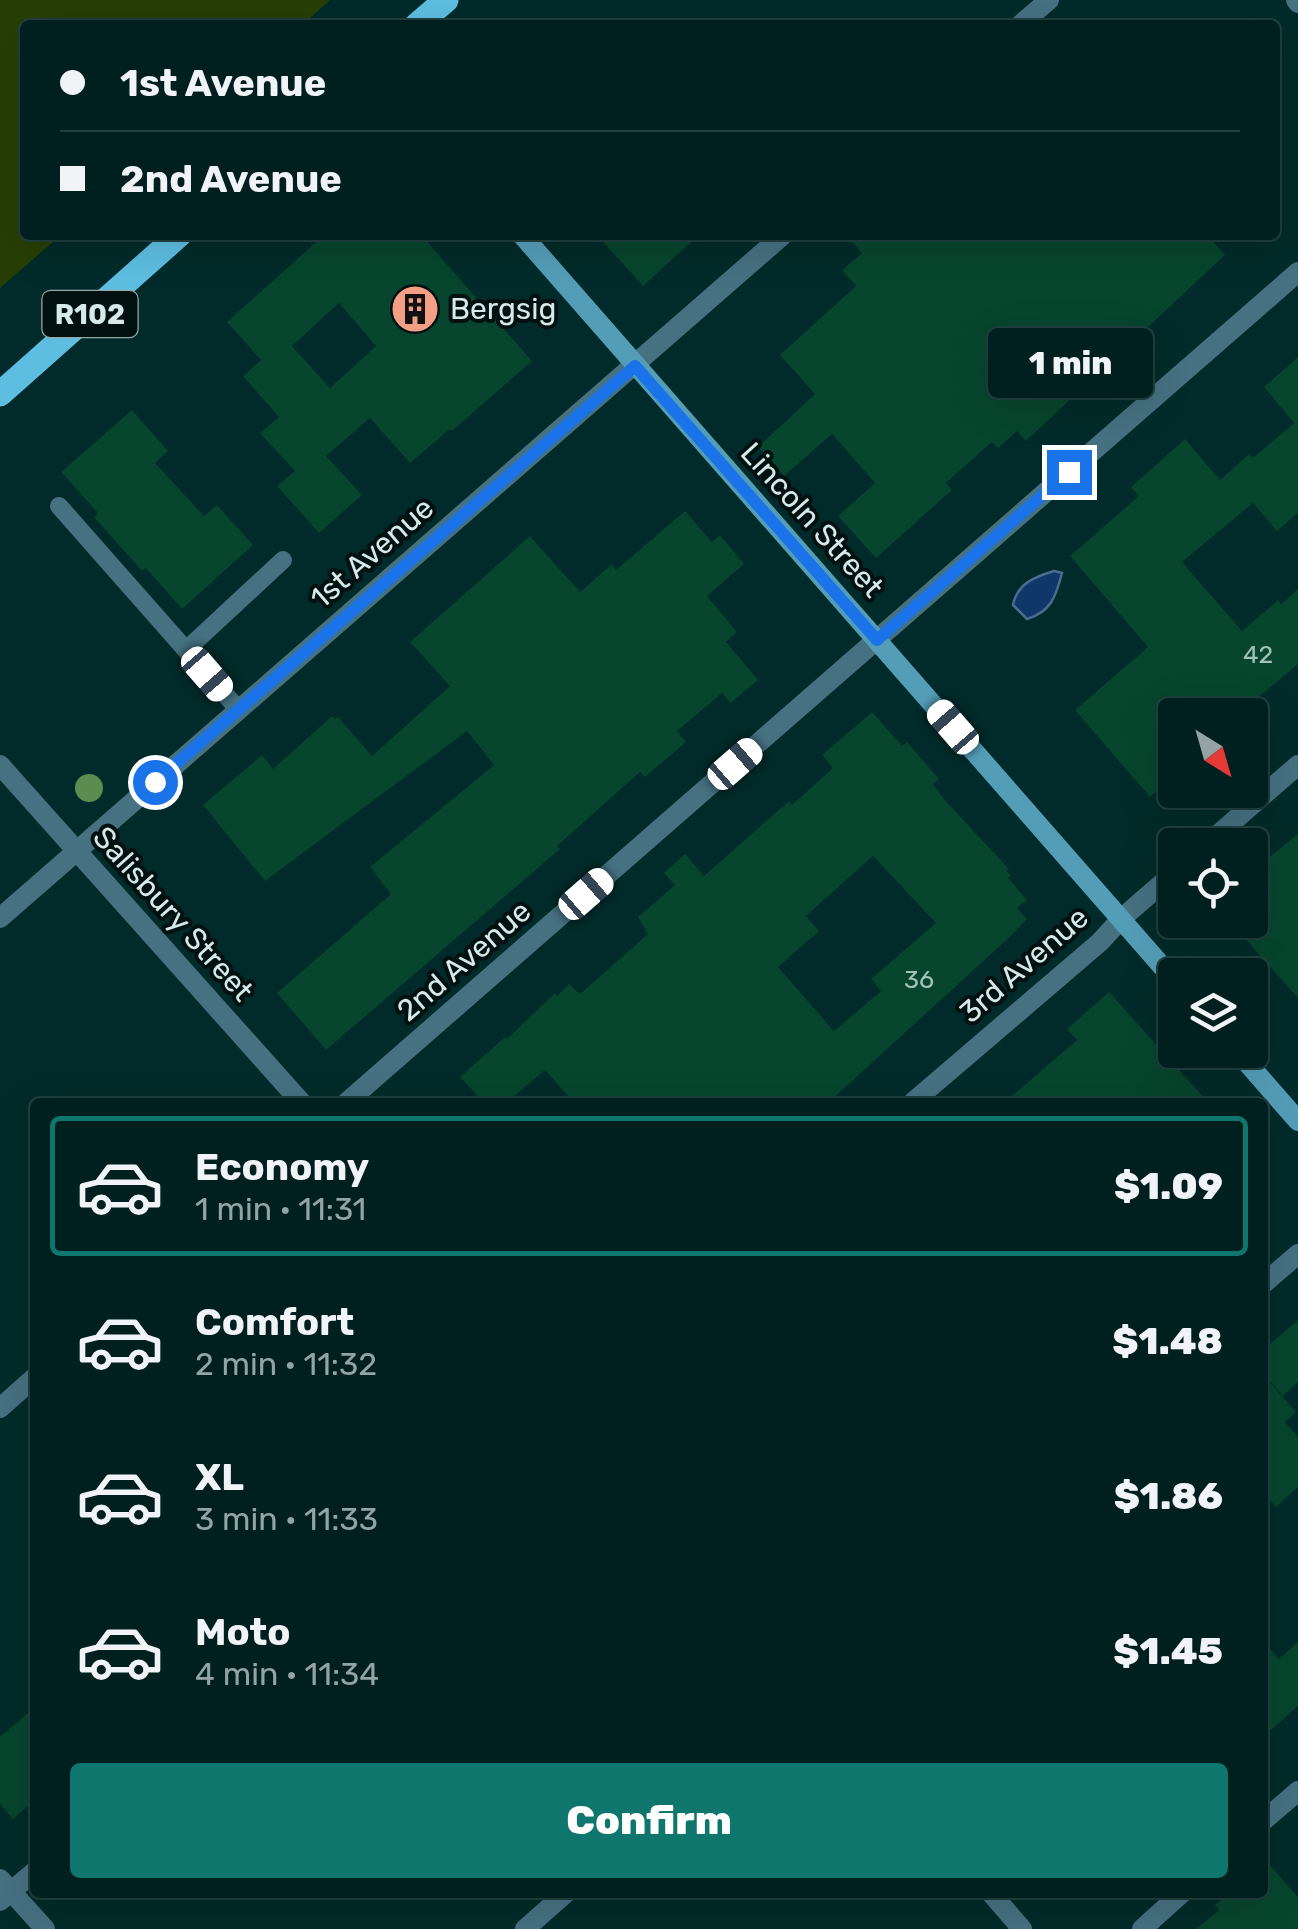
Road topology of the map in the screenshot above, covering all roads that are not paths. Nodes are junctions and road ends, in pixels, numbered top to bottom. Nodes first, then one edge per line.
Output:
1 (1048, 0) edge
2 (441, 2) edge
3 (423, 20) edge
4 (1026, 20) edge
5 (174, 240) edge
6 (526, 240) edge
7 (777, 240) edge
8 (1298, 272) edge
9 (635, 366) junction
10 (0, 394) edge
11 (58, 506) dead end
12 (282, 560) dead end
13 (877, 640) junction
14 (186, 650) junction
15 (238, 710) junction
16 (0, 765) edge
17 (1298, 765) edge
18 (1226, 828) edge
19 (76, 851) junction
20 (1158, 887) edge
21 (0, 918) edge
22 (1121, 919) junction
23 (1158, 961) edge
24 (1252, 1068) edge
25 (297, 1098) edge
26 (352, 1098) edge
27 (917, 1098) edge
28 (1298, 1120) edge
29 (1298, 1254) edge
30 (1268, 1280) edge
31 (30, 1381) edge
32 (0, 1408) edge
33 (1298, 1791) edge
34 (1268, 1817) edge
35 (30, 1874) edge
36 (4, 1890) edge
37 (560, 1898) edge
38 (995, 1898) edge
39 (1176, 1898) edge
40 (45, 1929) edge
41 (526, 1929) edge
42 (1022, 1929) edge
43 (1142, 1929) edge

1 - 4 street
2 - 3 main road
5 - 10 main road, R102
6 - 9 street, Lincoln Street
7 - 9 street, 1st Avenue
8 - 13 street, 2nd Avenue
9 - 13 street, Lincoln Street
9 - 15 street, 1st Avenue
11 - 14 lane
12 - 14 lane
13 - 22 street, Lincoln Street
13 - 26 street, 2nd Avenue
14 - 15 lane
15 - 19 street, 1st Avenue
16 - 19 street, Salisbury Street
17 - 18 street
19 - 21 street, 1st Avenue
19 - 25 street, Salisbury Street
20 - 22 street, 3rd Avenue
22 - 23 street, Lincoln Street
22 - 27 street, 3rd Avenue
24 - 28 street
29 - 30 street
31 - 32 street
33 - 34 street
35 - 36 street
36 - 40 street
37 - 41 street
38 - 42 street
39 - 43 street

